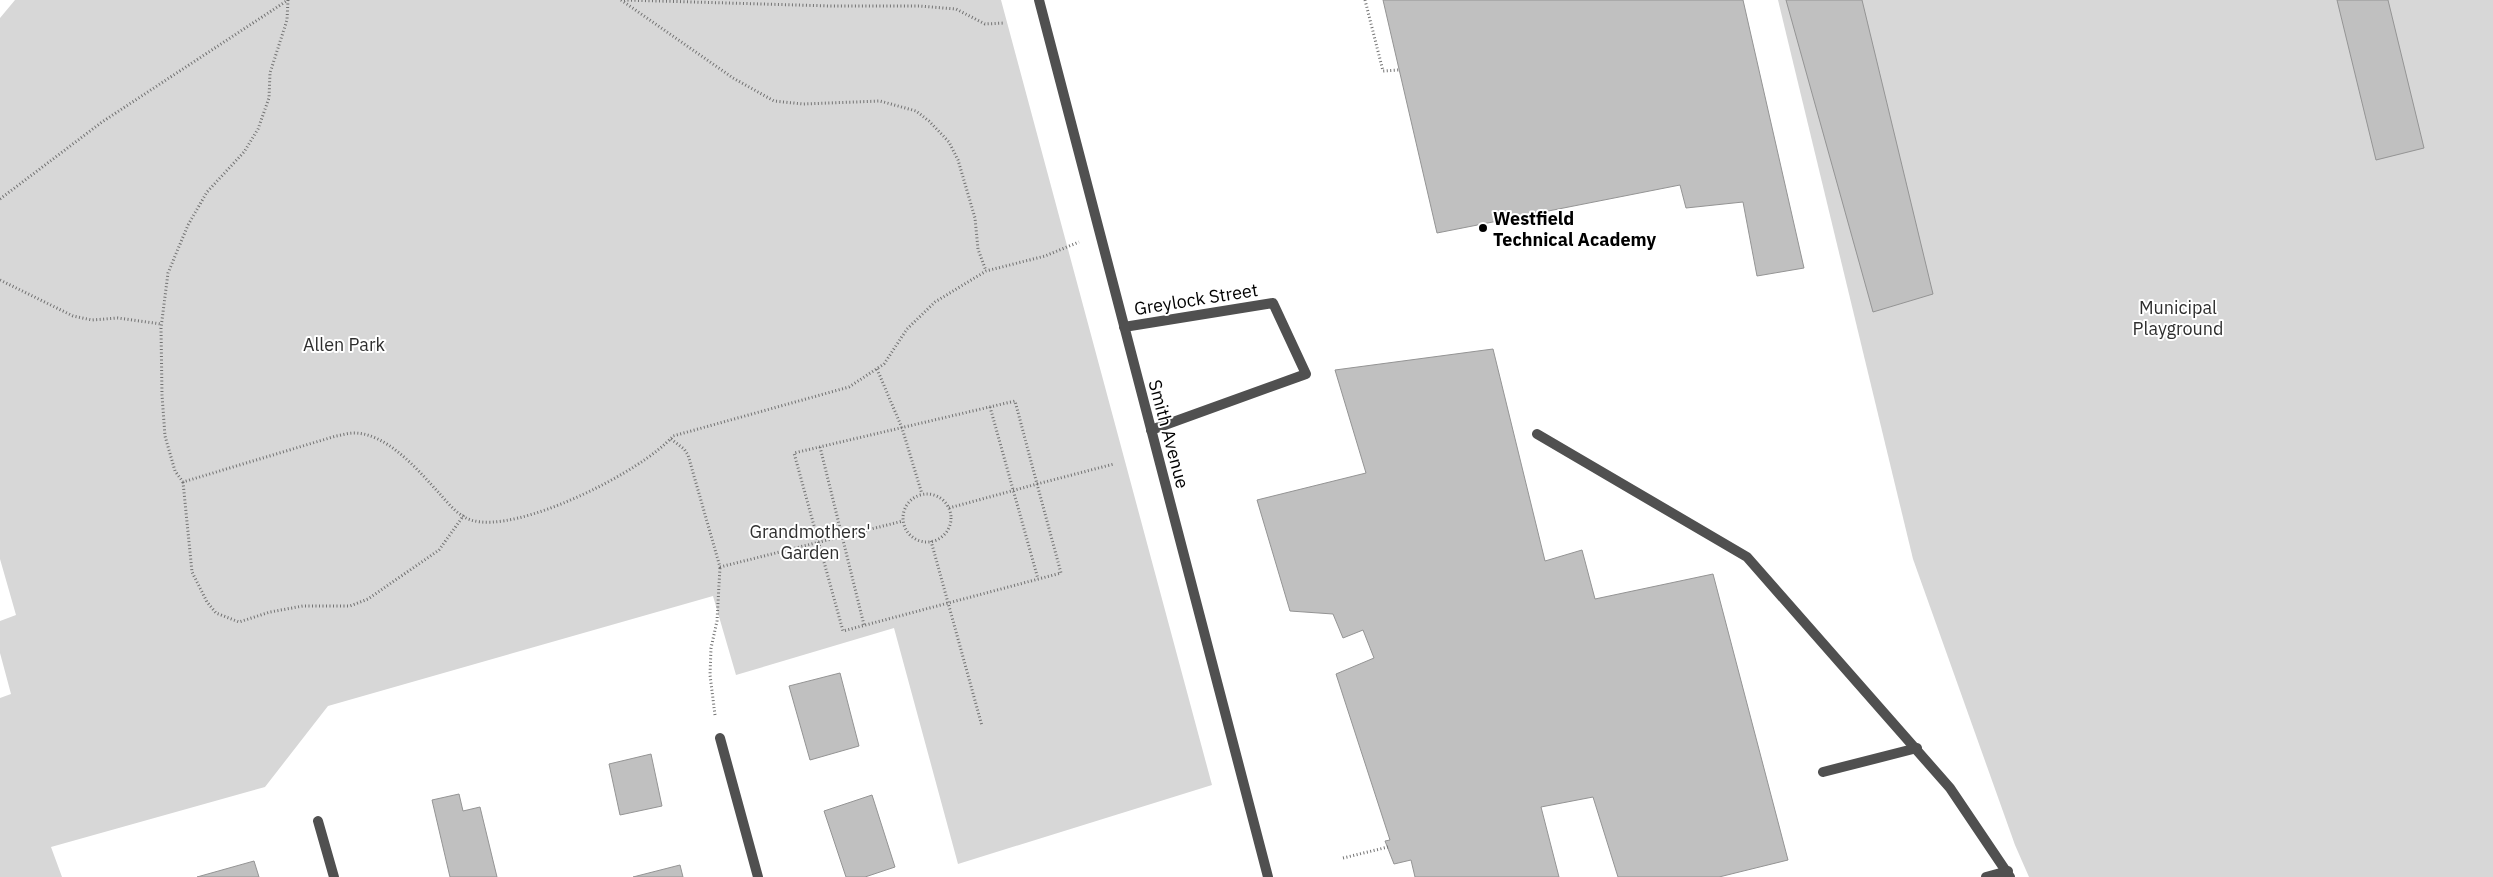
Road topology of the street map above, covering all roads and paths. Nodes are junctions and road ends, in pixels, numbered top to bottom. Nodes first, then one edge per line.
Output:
1 (288, 0) edge
2 (622, 0) edge
3 (1038, 0) edge
4 (1365, 0) edge
5 (1004, 23) dead end
6 (1399, 70) dead end
7 (0, 199) edge
8 (1100, 233) junction
9 (986, 271) junction
10 (0, 280) edge
11 (161, 324) junction
12 (1124, 327) junction
13 (877, 369) junction
14 (990, 406) junction
15 (902, 428) junction
16 (1151, 430) junction
17 (1537, 434) dead end
18 (671, 439) junction
19 (820, 447) junction
20 (1114, 464) dead end
21 (183, 482) junction
22 (1037, 484) junction
23 (1014, 490) junction
24 (922, 494) junction
25 (948, 508) junction
26 (464, 515) junction
27 (903, 522) junction
28 (842, 536) junction
29 (932, 541) junction
30 (818, 542) junction
31 (720, 567) junction
32 (1038, 579) junction
33 (950, 602) junction
34 (864, 625) junction
35 (982, 726) dead end
36 (720, 738) joint
37 (1917, 748) junction
38 (1823, 772) dead end
39 (318, 821) dead end
40 (1388, 847) dead end
41 (1343, 858) dead end
42 (2009, 874) edge
43 (334, 877) edge
44 (758, 877) edge
45 (1268, 877) edge
46 (1986, 877) edge

1 - 7 path
1 - 11 path
2 - 5 path
2 - 9 path
3 - 8 street, Smith Avenue
4 - 6 path
8 - 9 path
8 - 12 street, Smith Avenue
9 - 13 path
10 - 11 path
11 - 21 path
12 - 16 street, Smith Avenue
12 - 16 street, Greylock Street
13 - 15 path
13 - 18 path
14 - 15 path
14 - 22 path
14 - 23 path
15 - 19 path
15 - 24 path
16 - 45 street, Smith Avenue
17 - 37 street
18 - 26 path
18 - 31 path
19 - 28 path
19 - 30 path
20 - 22 path
21 - 26 path
21 - 26 path
22 - 23 path
22 - 32 path
23 - 25 path
23 - 32 path
24 - 25 path
24 - 27 path
25 - 29 path
27 - 28 path
27 - 29 path
28 - 30 path
28 - 34 path
29 - 33 path
30 - 31 path
30 - 34 path
31 - 36 path
32 - 33 path
33 - 34 path
33 - 35 path
36 - 44 street
37 - 38 street
37 - 42 street
39 - 43 street
40 - 41 path
42 - 46 street

